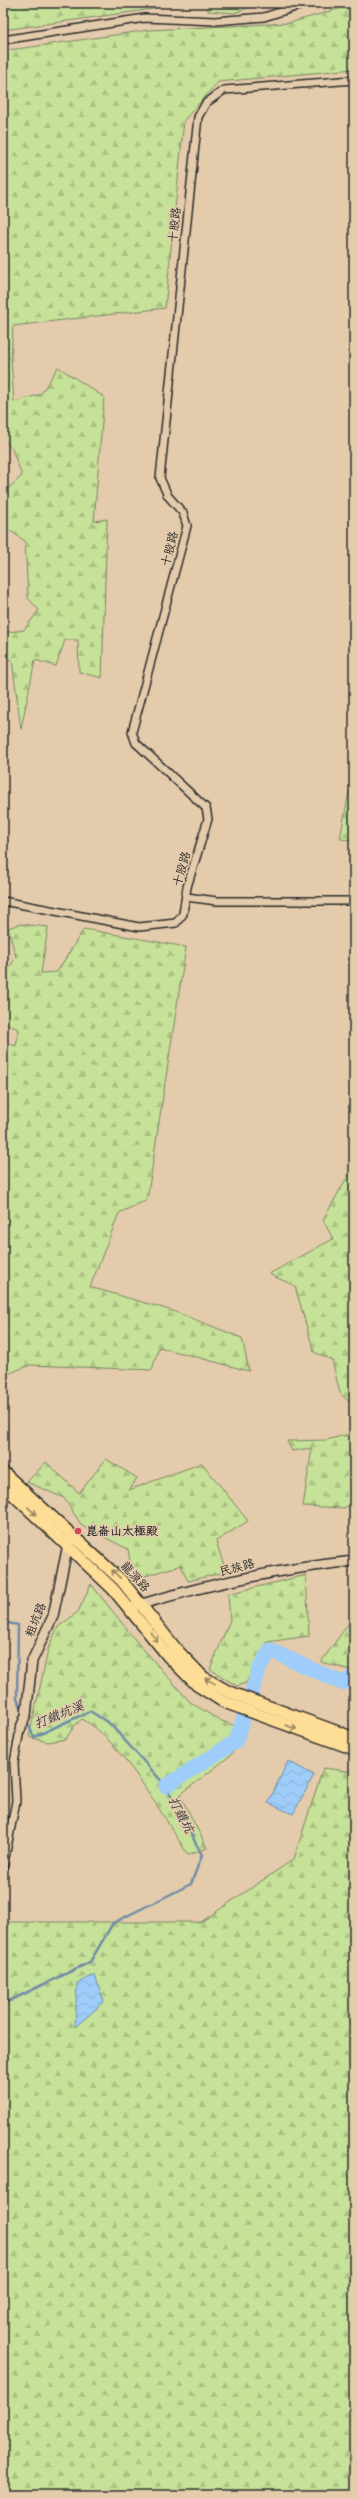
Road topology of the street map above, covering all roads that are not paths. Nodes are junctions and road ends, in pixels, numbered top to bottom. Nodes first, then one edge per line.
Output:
1 (308, 3) edge
2 (3, 40) edge
3 (354, 80) edge
4 (186, 897) junction
5 (3, 900) edge
6 (354, 901) edge
7 (3, 1472) edge
8 (3, 1485) edge
9 (70, 1533) junction
10 (67, 1546) junction
11 (354, 1561) edge
12 (141, 1604) junction
13 (129, 1607) junction
14 (243, 1703) junction
15 (256, 1708) junction
16 (20, 1730) joint
17 (354, 1738) edge
18 (354, 1749) edge
19 (3, 1868) edge

1 - 2 street
3 - 4 street, 十股路
4 - 5 street, 十股路
4 - 6 street
7 - 9 main road, 龍源路
8 -> 10 main road
9 - 10 street, 粗坑路
12 -> 9 main road, 龍源路
10 - 13 main road
10 - 16 street, 粗坑路
11 - 12 street, 民族路
12 - 13 street, 民族路
14 -> 12 main road, 龍源路
13 -> 14 main road
14 - 15 main road
15 - 17 main road
15 -> 18 main road
16 - 19 street

